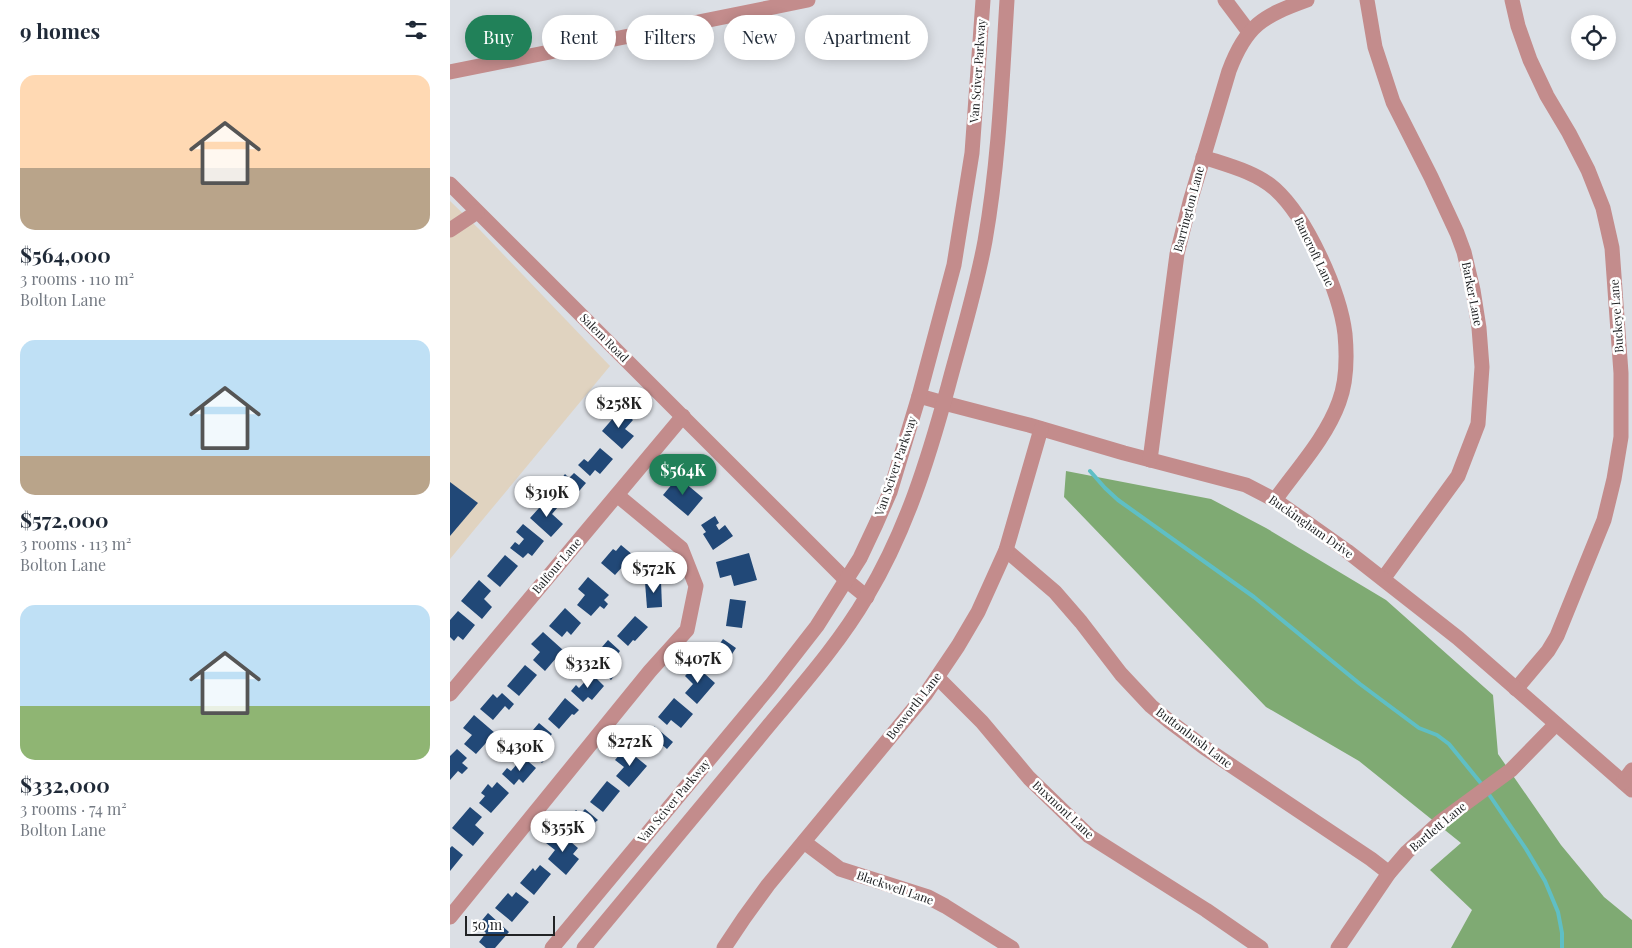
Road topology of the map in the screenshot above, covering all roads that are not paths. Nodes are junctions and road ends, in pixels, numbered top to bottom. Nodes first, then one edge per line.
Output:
1 (808, 0) edge
2 (983, 0) edge
3 (1007, 0) edge
4 (1225, 0) edge
5 (1307, 0) edge
6 (1367, 0) edge
7 (1512, 0) edge
8 (1249, 32) junction
9 (450, 72) edge
10 (1203, 157) junction
11 (450, 184) edge
12 (478, 212) junction
13 (450, 230) edge
14 (919, 396) junction
15 (944, 403) junction
16 (683, 416) junction
17 (1041, 430) junction
18 (1150, 460) junction
19 (617, 495) junction
20 (1275, 500) junction
21 (1006, 550) junction
22 (1383, 579) junction
23 (846, 580) junction
24 (867, 597) junction
25 (938, 678) junction
26 (1516, 689) junction
27 (450, 694) edge
28 (1556, 724) junction
29 (1629, 781) edge
30 (804, 842) junction
31 (1389, 873) junction
32 (450, 917) edge
33 (552, 948) edge
34 (584, 948) edge
35 (724, 948) edge
36 (1012, 948) edge
37 (1261, 948) edge
38 (1338, 948) edge

1 - 9 street
2 - 14 street, Van Sciver Parkway
3 - 15 street, Van Sciver Parkway
4 - 8 street
5 - 8 street, Barrington Lane
6 - 22 street, Barker Lane
7 - 26 street, Buckeye Lane
8 - 10 street, Barrington Lane
10 - 18 street, Barrington Lane
10 - 20 street, Bancroft Lane
11 - 12 street, Salem Road
12 - 13 street
12 - 16 street, Salem Road
14 - 15 street, Buckingham Drive
14 - 23 street, Van Sciver Parkway
15 - 17 street, Buckingham Drive
15 - 24 street, Van Sciver Parkway
16 - 19 street, Balfour Lane
16 - 23 street, Salem Road
17 - 18 street, Buckingham Drive
17 - 21 street, Bosworth Lane
18 - 20 street, Buckingham Drive
19 - 27 street, Balfour Lane
19 - 32 street
20 - 22 street, Buckingham Drive
21 - 25 street, Bosworth Lane
21 - 31 street, Buttonbush Lane
22 - 26 street, Buckingham Drive
23 - 24 street, Salem Road
23 - 33 street, Van Sciver Parkway
24 - 34 street, Van Sciver Parkway
25 - 30 street, Bosworth Lane
25 - 37 street, Buxmont Lane
26 - 28 street, Buckingham Drive
28 - 29 street, Buckingham Drive
28 - 31 street, Bartlett Lane
30 - 35 street, Bosworth Lane
30 - 36 street, Blackwell Lane
31 - 38 street, Bartlett Lane

